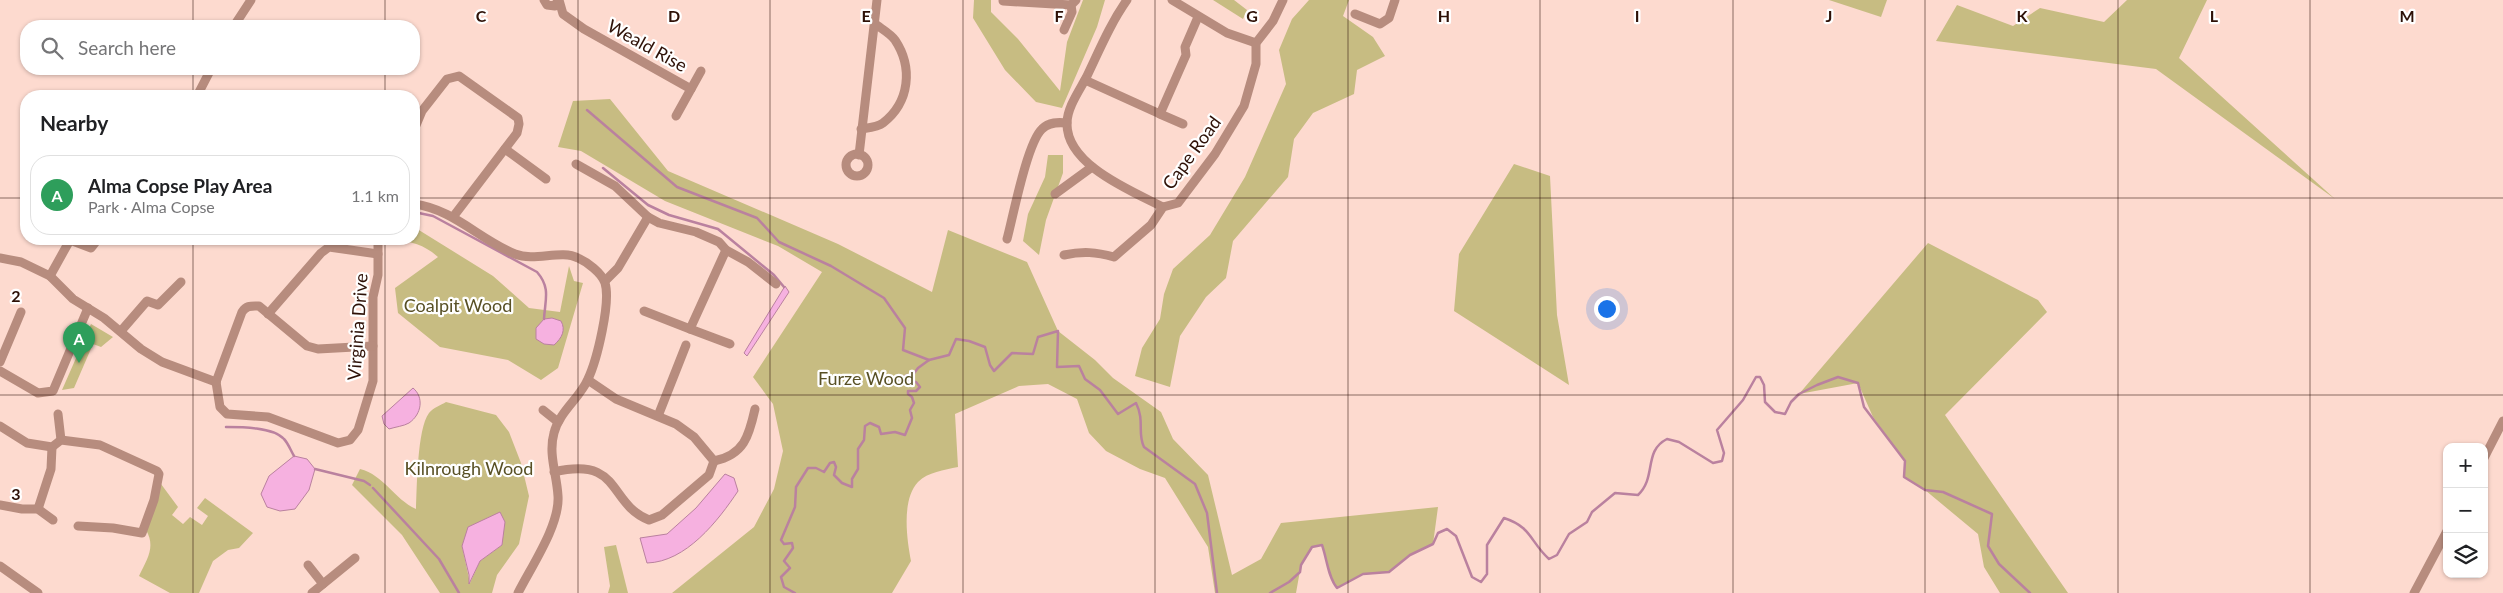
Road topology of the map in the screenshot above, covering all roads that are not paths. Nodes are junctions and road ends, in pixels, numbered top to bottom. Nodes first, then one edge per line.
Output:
1 (251, 0) edge
2 (558, 0) edge
3 (877, 0) edge
4 (1127, 0) edge
5 (1172, 0) edge
6 (1283, 0) edge
7 (1395, 0) edge
8 (1003, 1) dead end
9 (546, 3) edge
10 (1074, 3) edge
11 (563, 14) junction
12 (1355, 14) dead end
13 (1198, 17) junction
14 (238, 20) edge
15 (874, 24) junction
16 (1064, 30) dead end
17 (1256, 43) junction
18 (701, 71) dead end
19 (208, 75) edge
20 (1084, 80) junction
21 (691, 89) junction
22 (200, 90) edge
23 (1160, 114) junction
24 (420, 116) edge
25 (676, 116) dead end
26 (1067, 123) junction
27 (1183, 124) dead end
28 (861, 130) junction
29 (505, 149) junction
30 (859, 154) dead end
31 (576, 164) dead end
32 (1092, 167) junction
33 (546, 179) dead end
34 (1055, 194) dead end
35 (420, 205) edge
36 (1163, 207) junction
37 (453, 217) junction
38 (648, 217) junction
39 (1007, 239) dead end
40 (66, 245) edge
41 (82, 245) edge
42 (93, 245) edge
43 (378, 245) edge
44 (726, 250) junction
45 (378, 254) junction
46 (1064, 255) dead end
47 (0, 258) edge
48 (50, 276) junction
49 (605, 281) junction
50 (181, 282) dead end
51 (776, 284) dead end
52 (88, 308) junction
53 (644, 311) dead end
54 (21, 312) dead end
55 (268, 314) junction
56 (690, 329) junction
57 (121, 331) junction
58 (730, 344) dead end
59 (686, 345) dead end
60 (373, 346) junction
61 (0, 362) edge
62 (0, 371) edge
63 (588, 380) junction
64 (216, 382) junction
65 (755, 409) dead end
66 (543, 410) dead end
67 (58, 414) dead end
68 (658, 416) junction
69 (2503, 421) edge
70 (558, 422) junction
71 (0, 426) edge
72 (61, 440) junction
73 (52, 447) junction
74 (2488, 450) edge
75 (714, 461) junction
76 (554, 472) junction
77 (0, 505) edge
78 (38, 509) junction
79 (53, 520) dead end
80 (78, 526) dead end
81 (142, 533) junction
82 (2446, 533) edge
83 (148, 540) dead end
84 (355, 558) dead end
85 (308, 565) dead end
86 (0, 566) edge
87 (323, 584) junction
88 (38, 593) edge
89 (312, 593) edge
90 (518, 593) edge
91 (2414, 593) edge

1 - 14 street
2 - 9 street, Weald Rise
2 - 11 street, Weald Rise
3 - 15 street
4 - 20 street
5 - 13 street
6 - 17 street
7 - 12 street
8 - 10 street
9 - 11 street, Weald Rise
10 - 16 street
11 - 21 street, Weald Rise
13 - 17 street
13 - 23 street
15 - 28 street
15 - 28 street
17 - 36 street, Cape Road
18 - 21 street, Weald Rise
19 - 22 street
20 - 23 street
20 - 26 street
21 - 25 street, Weald Rise
23 - 27 street
24 - 29 street
26 - 32 street
26 - 39 street
28 - 30 street
29 - 33 street
29 - 37 street
31 - 38 street
32 - 34 street
32 - 36 street
35 - 37 street
36 - 46 street, Cape Road
37 - 49 street
38 - 44 street
38 - 49 street
40 - 48 street
41 - 42 street
43 - 45 street, Virginia Drive
44 - 51 street
44 - 56 street
45 - 55 street
45 - 60 street, Virginia Drive
47 - 48 street
48 - 52 street
49 - 63 street
50 - 57 street
52 - 57 street
52 - 62 street
53 - 56 street
54 - 61 street
55 - 60 street
55 - 64 street
56 - 58 street
57 - 64 street
59 - 68 street
60 - 64 street, Virginia Drive
63 - 68 street
63 - 70 street
65 - 75 street
66 - 70 street
67 - 72 street
68 - 75 street
69 - 74 street
70 - 76 street
71 - 73 street
72 - 73 street
72 - 81 street
73 - 78 street
75 - 76 street
76 - 90 street
77 - 78 street
78 - 79 street
80 - 81 street
81 - 83 street
82 - 91 street
84 - 87 street
85 - 87 street
86 - 88 street
87 - 89 street

